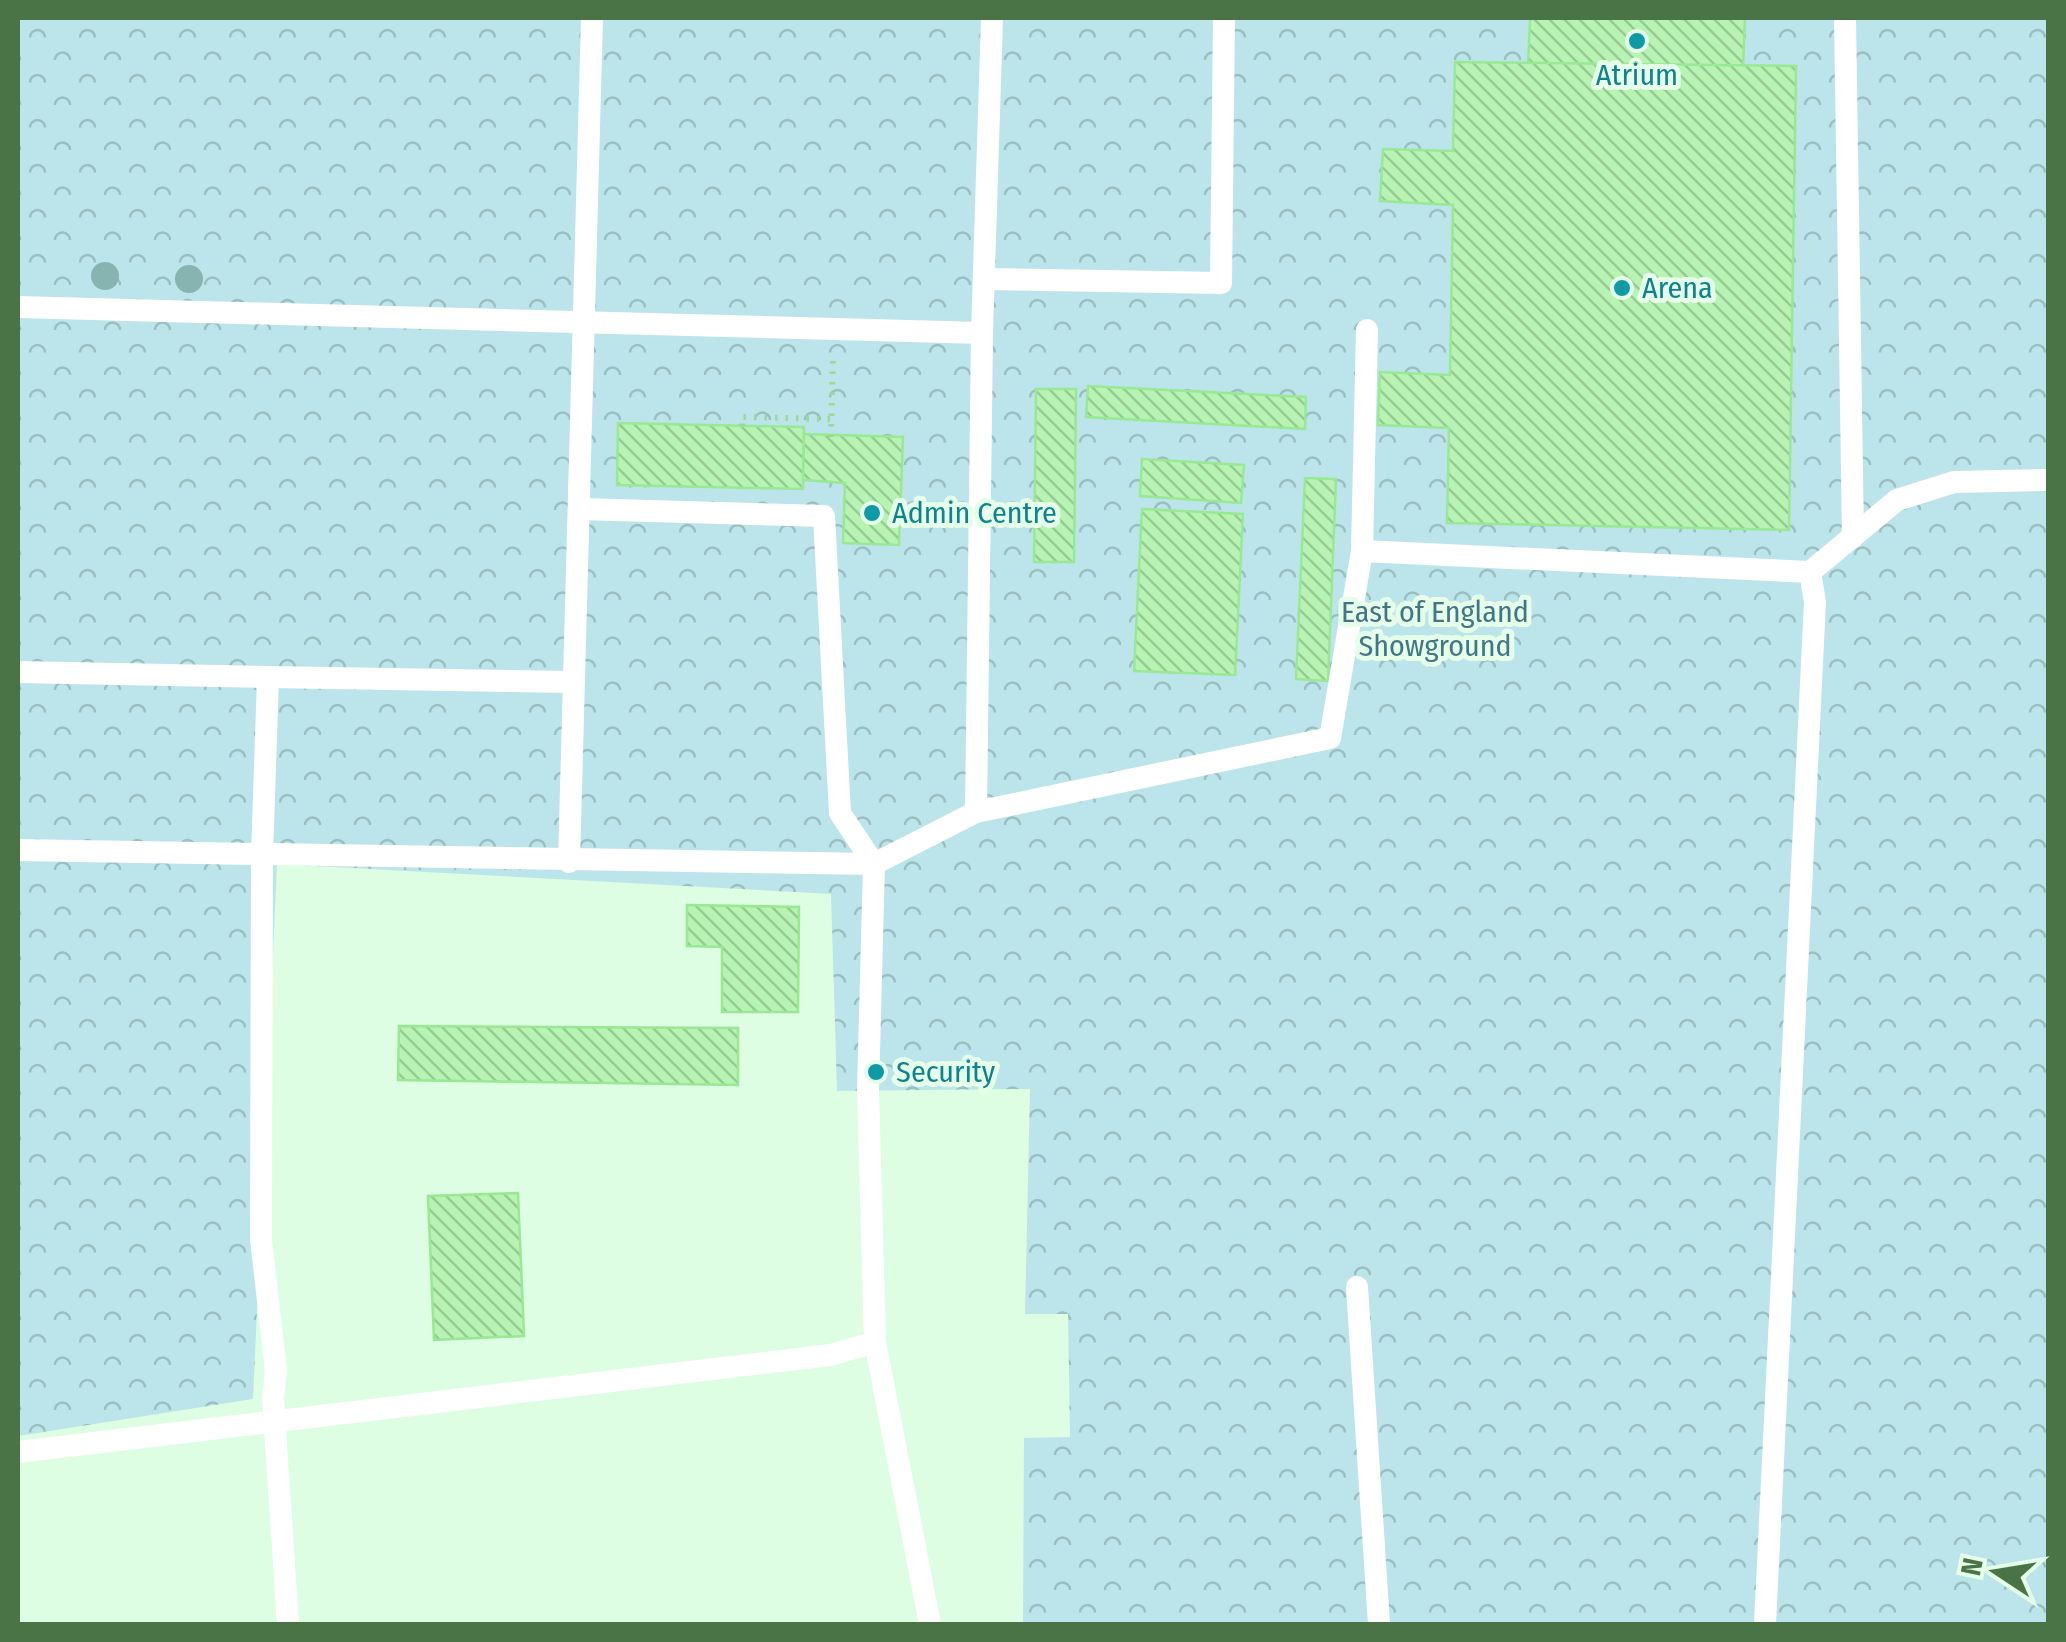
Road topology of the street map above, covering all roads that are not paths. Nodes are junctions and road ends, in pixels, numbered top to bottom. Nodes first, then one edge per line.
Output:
1 (592, 18) edge
2 (992, 18) edge
3 (1224, 18) edge
4 (1845, 18) edge
5 (984, 279) junction
6 (18, 307) edge
7 (581, 322) junction
8 (1367, 330) dead end
9 (982, 333) junction
10 (2048, 480) edge
11 (579, 508) junction
12 (1853, 537) junction
13 (1362, 551) junction
14 (1810, 572) junction
15 (18, 672) edge
16 (268, 677) junction
17 (573, 682) junction
18 (976, 812) junction
19 (18, 850) edge
20 (262, 856) junction
21 (569, 862) junction
22 (874, 864) junction
23 (1357, 1288) dead end
24 (874, 1342) junction
25 (275, 1420) junction
26 (18, 1452) edge
27 (288, 1624) edge
28 (930, 1624) edge
29 (1380, 1624) edge
30 (1766, 1624) edge

1 - 7 lane
2 - 5 lane
3 - 5 lane
4 - 12 lane
5 - 9 lane
6 - 7 lane
7 - 9 lane
7 - 11 lane
8 - 13 lane
9 - 18 lane
10 - 12 lane
11 - 17 lane
11 - 22 lane
12 - 14 lane
13 - 14 lane
13 - 18 lane
14 - 30 lane
15 - 16 lane
16 - 17 lane
16 - 20 lane
17 - 21 lane
18 - 22 lane
19 - 20 lane
20 - 21 lane
20 - 25 lane
21 - 22 lane
22 - 24 lane
23 - 29 lane
24 - 25 lane
24 - 28 lane
25 - 26 lane
25 - 27 lane

